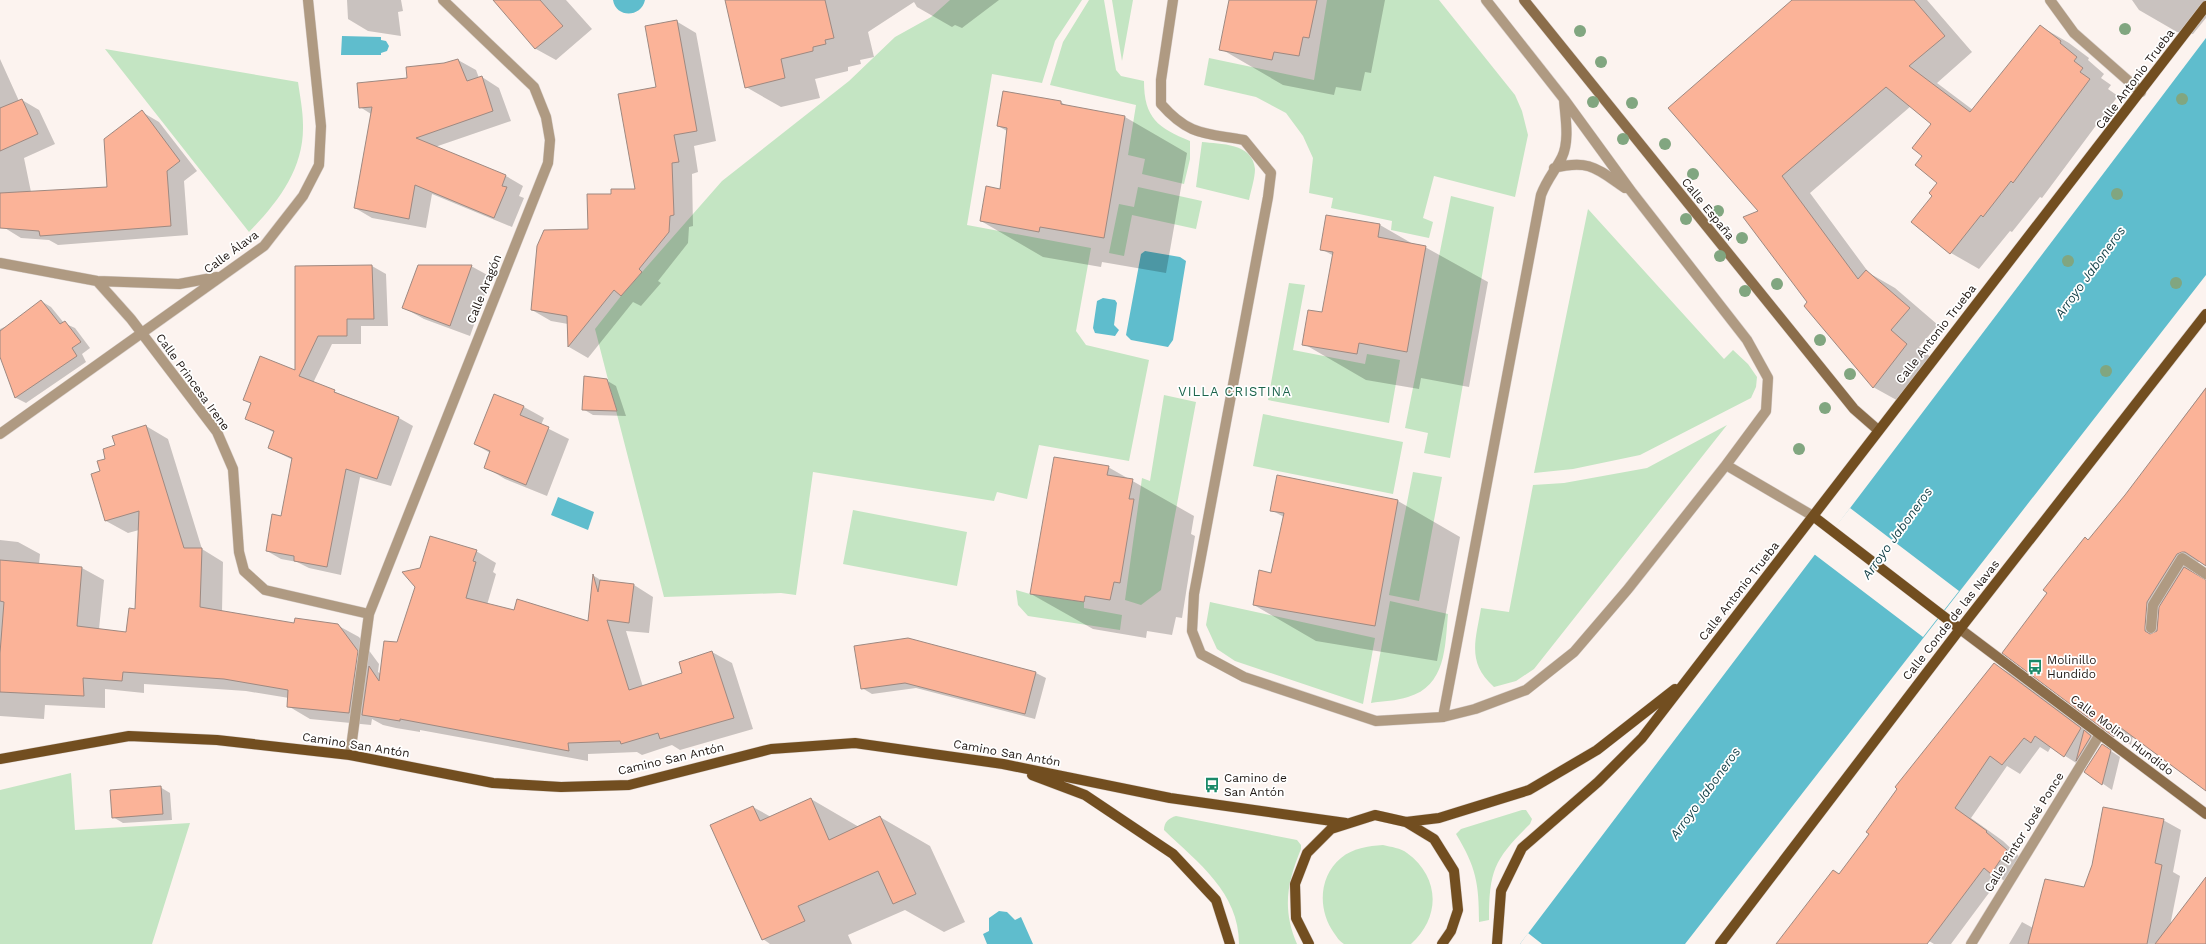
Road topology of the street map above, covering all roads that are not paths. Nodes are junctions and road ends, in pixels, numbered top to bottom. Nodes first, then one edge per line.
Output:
1 (308, 0) edge
2 (442, 0) edge
3 (1173, 0) edge
4 (1486, 0) edge
5 (1524, 0) edge
6 (2050, 0) edge
7 (2206, 6) edge
8 (2141, 92) junction
9 (1564, 99) junction
10 (1554, 168) junction
11 (1631, 191) junction
12 (0, 263) edge
13 (222, 276) junction
14 (97, 281) junction
15 (2206, 314) edge
16 (141, 333) junction
17 (1878, 430) junction
18 (0, 434) edge
19 (1726, 465) junction
20 (1813, 516) junction
21 (2206, 574) edge
22 (369, 614) junction
23 (1960, 628) junction
24 (2151, 628) dead end
25 (1687, 679) junction
26 (1443, 717) junction
27 (2100, 734) junction
28 (350, 755) junction
29 (0, 759) edge
30 (1003, 764) junction
31 (2206, 814) edge
32 (1406, 822) junction
33 (1346, 823) junction
34 (1230, 944) edge
35 (1309, 944) edge
36 (1442, 944) edge
37 (1496, 944) edge
38 (1720, 944) edge
39 (1971, 944) edge

1 - 13 street, Calle Álava
2 - 22 street, Calle Aragón
3 - 26 street
4 - 9 street
5 - 17 street, Calle España
6 - 8 street
7 - 8 main road, Calle Antonio Trueba
8 - 17 main road, Calle Antonio Trueba
9 - 10 street
9 - 11 street
10 - 11 street
10 - 26 street
11 - 19 street
12 - 14 street
13 - 14 street
13 - 16 street, Calle Álava
14 - 16 street, Calle Princesa Irene
15 - 23 main road, Calle Conde de las Navas
16 - 18 street, Calle Álava
16 - 22 street, Calle Princesa Irene
17 - 20 main road, Calle Antonio Trueba
19 - 20 street
19 - 26 street
20 - 23 main road, Calle Molino Hundido
20 - 25 main road, Calle Antonio Trueba
21 - 24 street
22 - 28 street
23 - 27 street, Calle Molino Hundido
23 - 38 main road, Calle Conde de las Navas
25 - 32 main road, Calle Antonio Trueba
25 - 37 main road, Calle Antonio Trueba
27 - 31 street, Calle Molino Hundido
27 - 39 street, Calle Pintor José Ponce
28 - 29 main road, Camino San Antón
28 - 30 main road, Camino San Antón
30 - 33 main road, Camino San Antón
30 - 34 main road
32 - 33 main road
32 - 36 main road
33 - 35 main road

